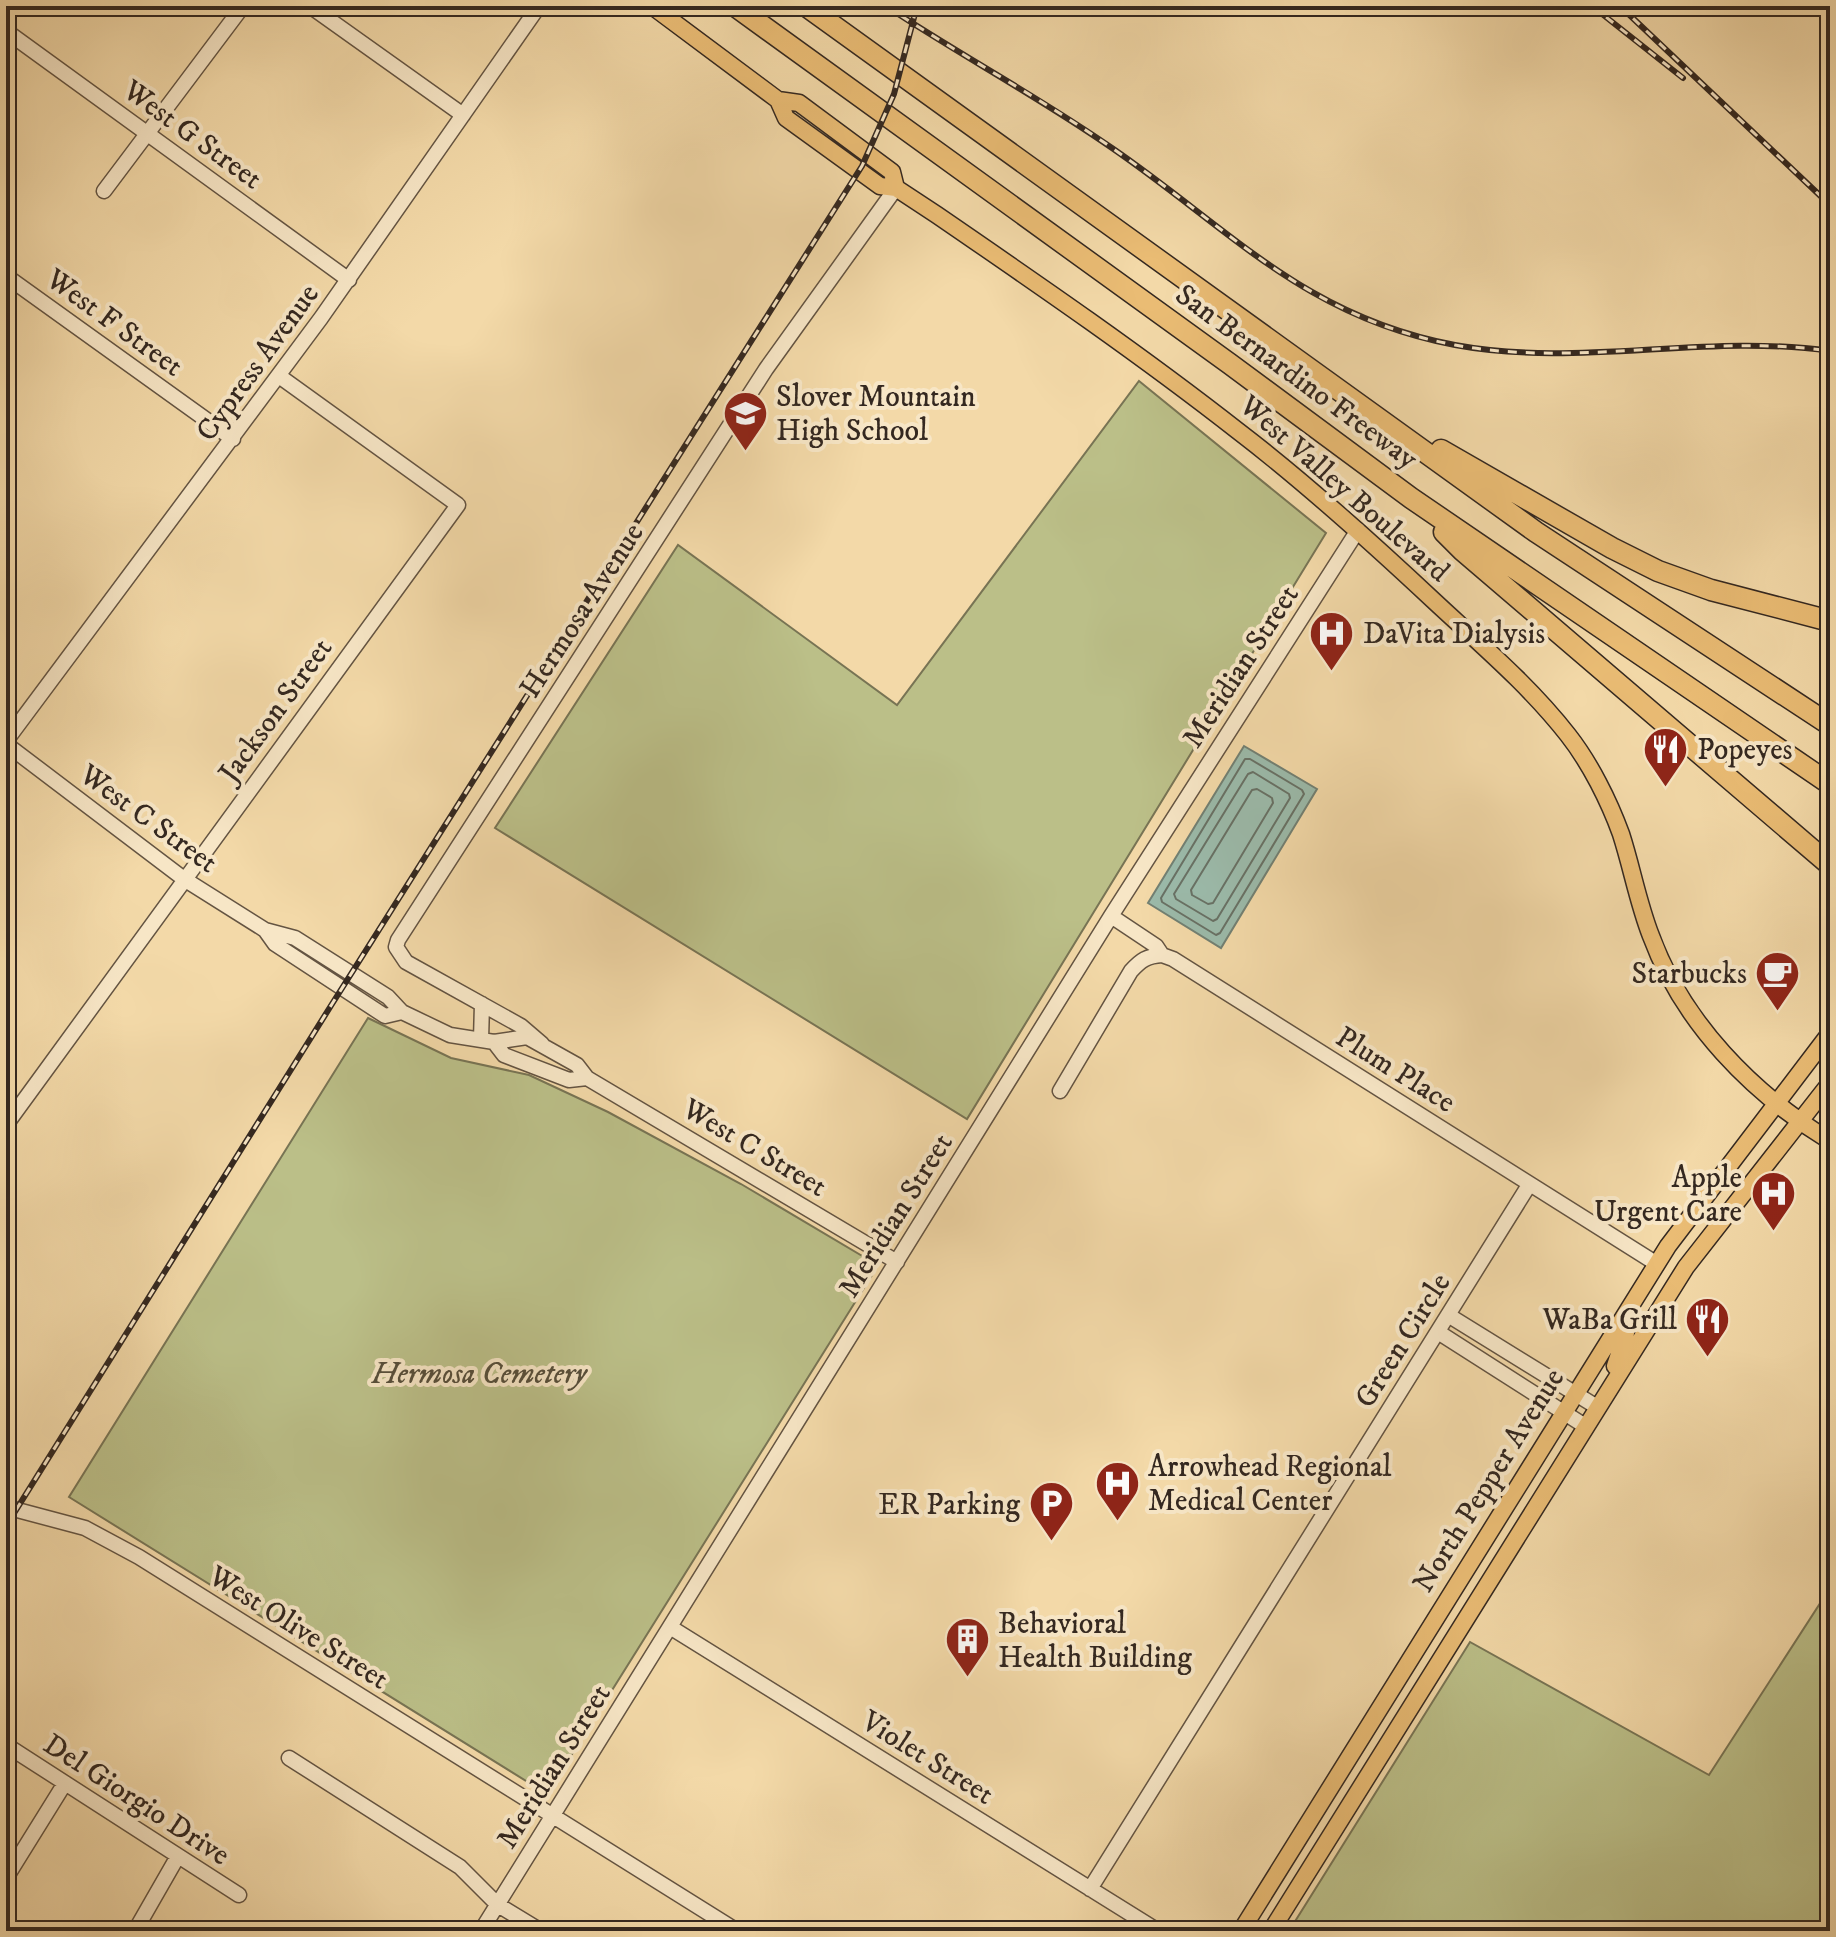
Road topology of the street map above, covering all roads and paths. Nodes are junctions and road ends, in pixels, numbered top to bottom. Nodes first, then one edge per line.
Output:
1 (243, 6) edge
2 (310, 6) edge
3 (539, 6) edge
4 (652, 6) edge
5 (735, 6) edge
6 (806, 6) edge
7 (6, 31) edge
8 (463, 115) junction
9 (146, 132) junction
10 (896, 188) junction
11 (104, 191) dead end
12 (6, 276) edge
13 (349, 280) junction
14 (279, 376) junction
15 (1343, 393) junction
16 (233, 439) junction
17 (1411, 498) junction
18 (1358, 530) junction
19 (1830, 621) edge
20 (1830, 725) edge
21 (6, 742) edge
22 (1830, 784) edge
23 (1830, 865) edge
24 (184, 879) junction
25 (1111, 916) junction
26 (1162, 955) junction
27 (482, 1004) junction
28 (1830, 1033) edge
29 (488, 1041) junction
30 (542, 1044) junction
31 (587, 1078) junction
32 (1830, 1083) edge
33 (1060, 1091) dead end
34 (1777, 1103) junction
35 (1798, 1121) junction
36 (6, 1125) edge
37 (1830, 1141) edge
38 (1529, 1185) junction
39 (897, 1262) junction
40 (1657, 1264) junction
41 (1448, 1315) junction
42 (1625, 1316) junction
43 (1438, 1332) junction
44 (1620, 1371) junction
45 (1575, 1394) junction
46 (1597, 1407) junction
47 (1564, 1412) junction
48 (1585, 1426) junction
49 (6, 1507) edge
50 (670, 1627) junction
51 (6, 1745) edge
52 (289, 1758) dead end
53 (65, 1783) junction
54 (552, 1816) junction
55 (178, 1856) junction
56 (6, 1878) edge
57 (1090, 1889) junction
58 (239, 1895) dead end
59 (498, 1905) junction
60 (135, 1931) edge
61 (481, 1931) edge
62 (541, 1931) edge
63 (737, 1931) edge
64 (1158, 1931) edge
65 (1241, 1931) edge
66 (1271, 1931) edge

1 - 9 street
2 - 8 street
3 - 8 street, Cypress Avenue
4 - 10 main road, West Valley Boulevard
5 - 17 highway, San Bernardino Freeway
6 - 15 highway, San Bernardino Freeway
7 - 9 street, West G Street
8 - 13 street, Cypress Avenue
9 - 11 street
9 - 13 street, West G Street
10 - 18 main road, West Valley Boulevard
10 - 27 street, Hermosa Avenue
12 - 16 street, West F Street
13 - 14 street, Cypress Avenue
14 - 16 street, Cypress Avenue
14 - 24 street, Jackson Street
15 - 19 highway
15 - 20 highway, San Bernardino Freeway
16 - 21 street, Cypress Avenue
17 - 22 highway, San Bernardino Freeway
17 - 23 highway
18 - 25 street, Meridian Street
18 - 34 main road, West Valley Boulevard
21 - 24 street, West C Street
24 - 29 street, West C Street
24 - 36 street, Jackson Street
25 - 26 street, Plum Place
25 - 39 street, Meridian Street
26 - 33 street
26 - 38 street, Plum Place
27 - 29 street
27 - 30 street
28 - 34 main road, North Pepper Avenue
29 - 30 street, West C Street
29 - 31 street, West C Street
30 - 31 street, West C Street
31 - 39 street, West C Street
32 - 35 main road, North Pepper Avenue
34 - 35 main road, West Valley Boulevard
34 - 40 main road, North Pepper Avenue
35 - 37 main road, West Valley Boulevard
35 - 44 main road, North Pepper Avenue
38 - 40 street, Plum Place
38 - 41 street, Green Circle
39 - 50 street, Meridian Street
40 - 42 main road, North Pepper Avenue
41 - 43 street, Green Circle
41 - 45 street
42 - 44 main road
42 - 45 main road, North Pepper Avenue
43 - 47 street
43 - 57 street, Green Circle
44 - 46 main road, North Pepper Avenue
45 - 46 street
45 - 47 main road, North Pepper Avenue
46 - 48 main road, North Pepper Avenue
47 - 48 street
47 - 65 main road, North Pepper Avenue
48 - 66 main road, North Pepper Avenue
49 - 54 street, West Olive Street
50 - 54 street, Meridian Street
50 - 57 street, Violet Street
51 - 53 street, Del Giorgio Drive
52 - 59 street
53 - 55 street, Del Giorgio Drive
53 - 56 street
54 - 59 street, Meridian Street
54 - 63 street, West Olive Street
55 - 58 street, Del Giorgio Drive
55 - 60 street
57 - 64 street, Violet Street
59 - 61 street, Meridian Street
59 - 62 street

